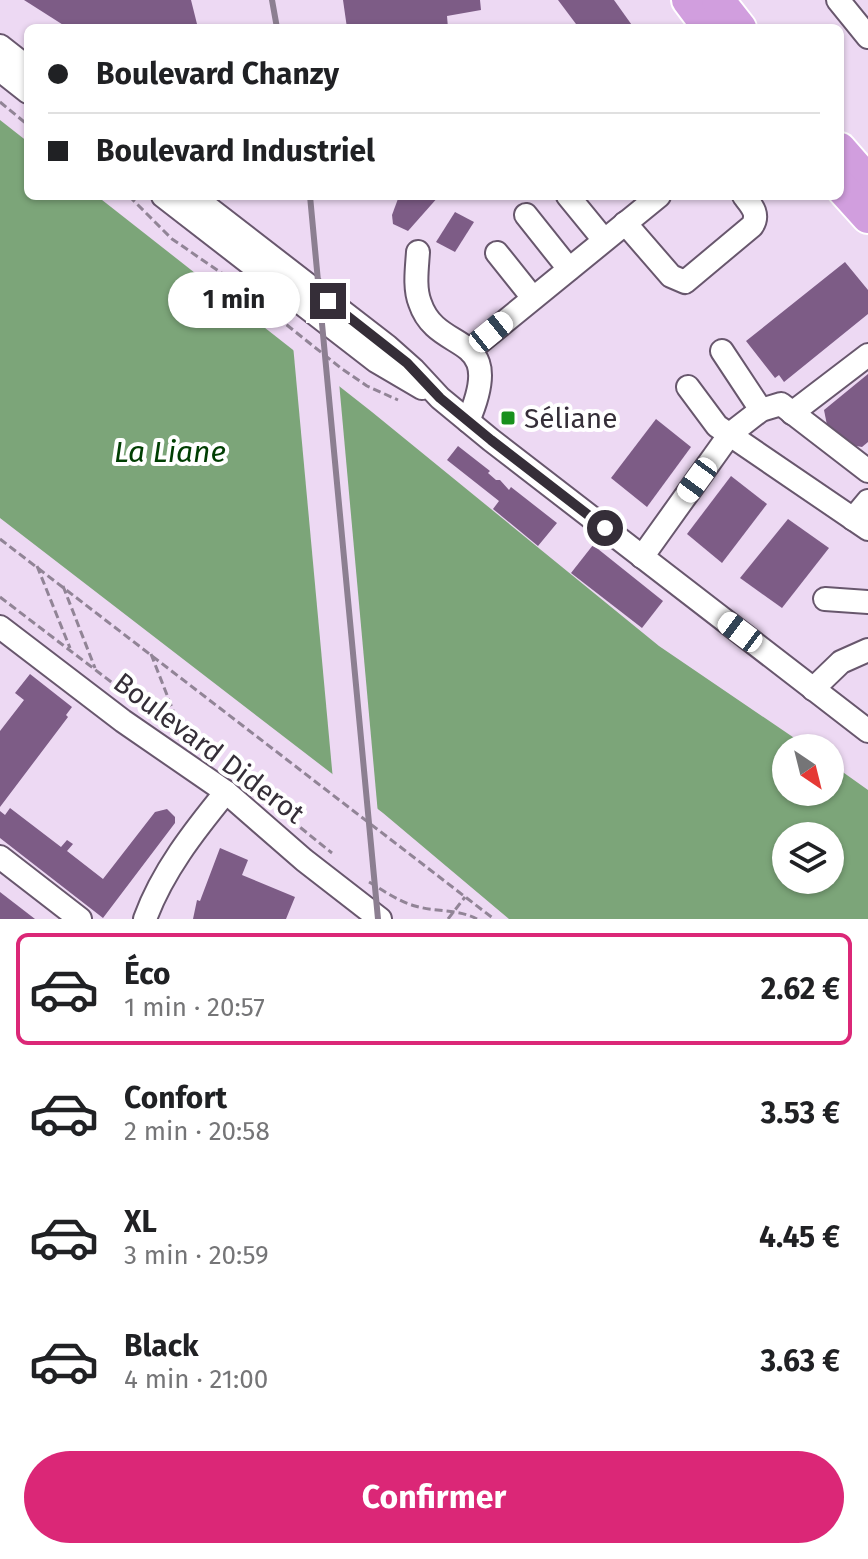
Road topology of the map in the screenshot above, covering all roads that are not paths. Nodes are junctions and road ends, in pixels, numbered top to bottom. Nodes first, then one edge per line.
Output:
1 (688, 0) edge
2 (718, 0) edge
3 (838, 0) edge
4 (706, 24) edge
5 (737, 24) edge
6 (868, 37) edge
7 (0, 46) edge
8 (24, 65) edge
9 (0, 70) edge
10 (24, 89) edge
11 (844, 154) edge
12 (868, 181) edge
13 (844, 190) edge
14 (168, 200) edge
15 (198, 200) edge
16 (571, 200) edge
17 (651, 200) edge
18 (747, 200) edge
19 (631, 210) edge
20 (526, 215) dead end
21 (868, 217) edge
22 (604, 240) junction
23 (418, 252) dead end
24 (497, 253) dead end
25 (569, 269) junction
26 (533, 298) junction
27 (470, 350) junction
28 (722, 351) dead end
29 (868, 355) edge
30 (688, 387) dead end
31 (440, 398) junction
32 (761, 410) junction
33 (792, 413) junction
34 (468, 421) junction
35 (730, 434) junction
36 (868, 471) edge
37 (868, 501) edge
38 (860, 524) edge
39 (642, 557) junction
40 (825, 599) dead end
41 (868, 602) edge
42 (0, 627) edge
43 (868, 650) edge
44 (813, 689) junction
45 (865, 723) edge
46 (226, 792) junction
47 (0, 857) edge
48 (80, 919) edge
49 (145, 919) edge
50 (380, 919) edge

1 - 4 highway
2 - 5 highway
3 - 6 street
7 - 8 street
9 - 10 street
11 - 12 highway
13 - 21 highway
14 - 31 street
15 - 31 street
16 - 22 street
17 - 19 street
18 - 19 street
19 - 22 street
20 - 25 street
22 - 25 street
23 - 27 street
24 - 26 street
25 - 26 street
26 - 27 street
27 - 34 street
28 - 32 street
29 - 33 street
30 - 35 street
31 - 34 street
32 - 33 street
32 - 35 street
33 - 36 street
34 - 39 street
35 - 38 street
35 - 39 street
37 - 38 street
39 - 44 street
40 - 41 street
42 - 46 street, Boulevard Diderot
43 - 44 street
44 - 45 street
46 - 49 street
46 - 50 street, Boulevard Diderot
47 - 48 street

